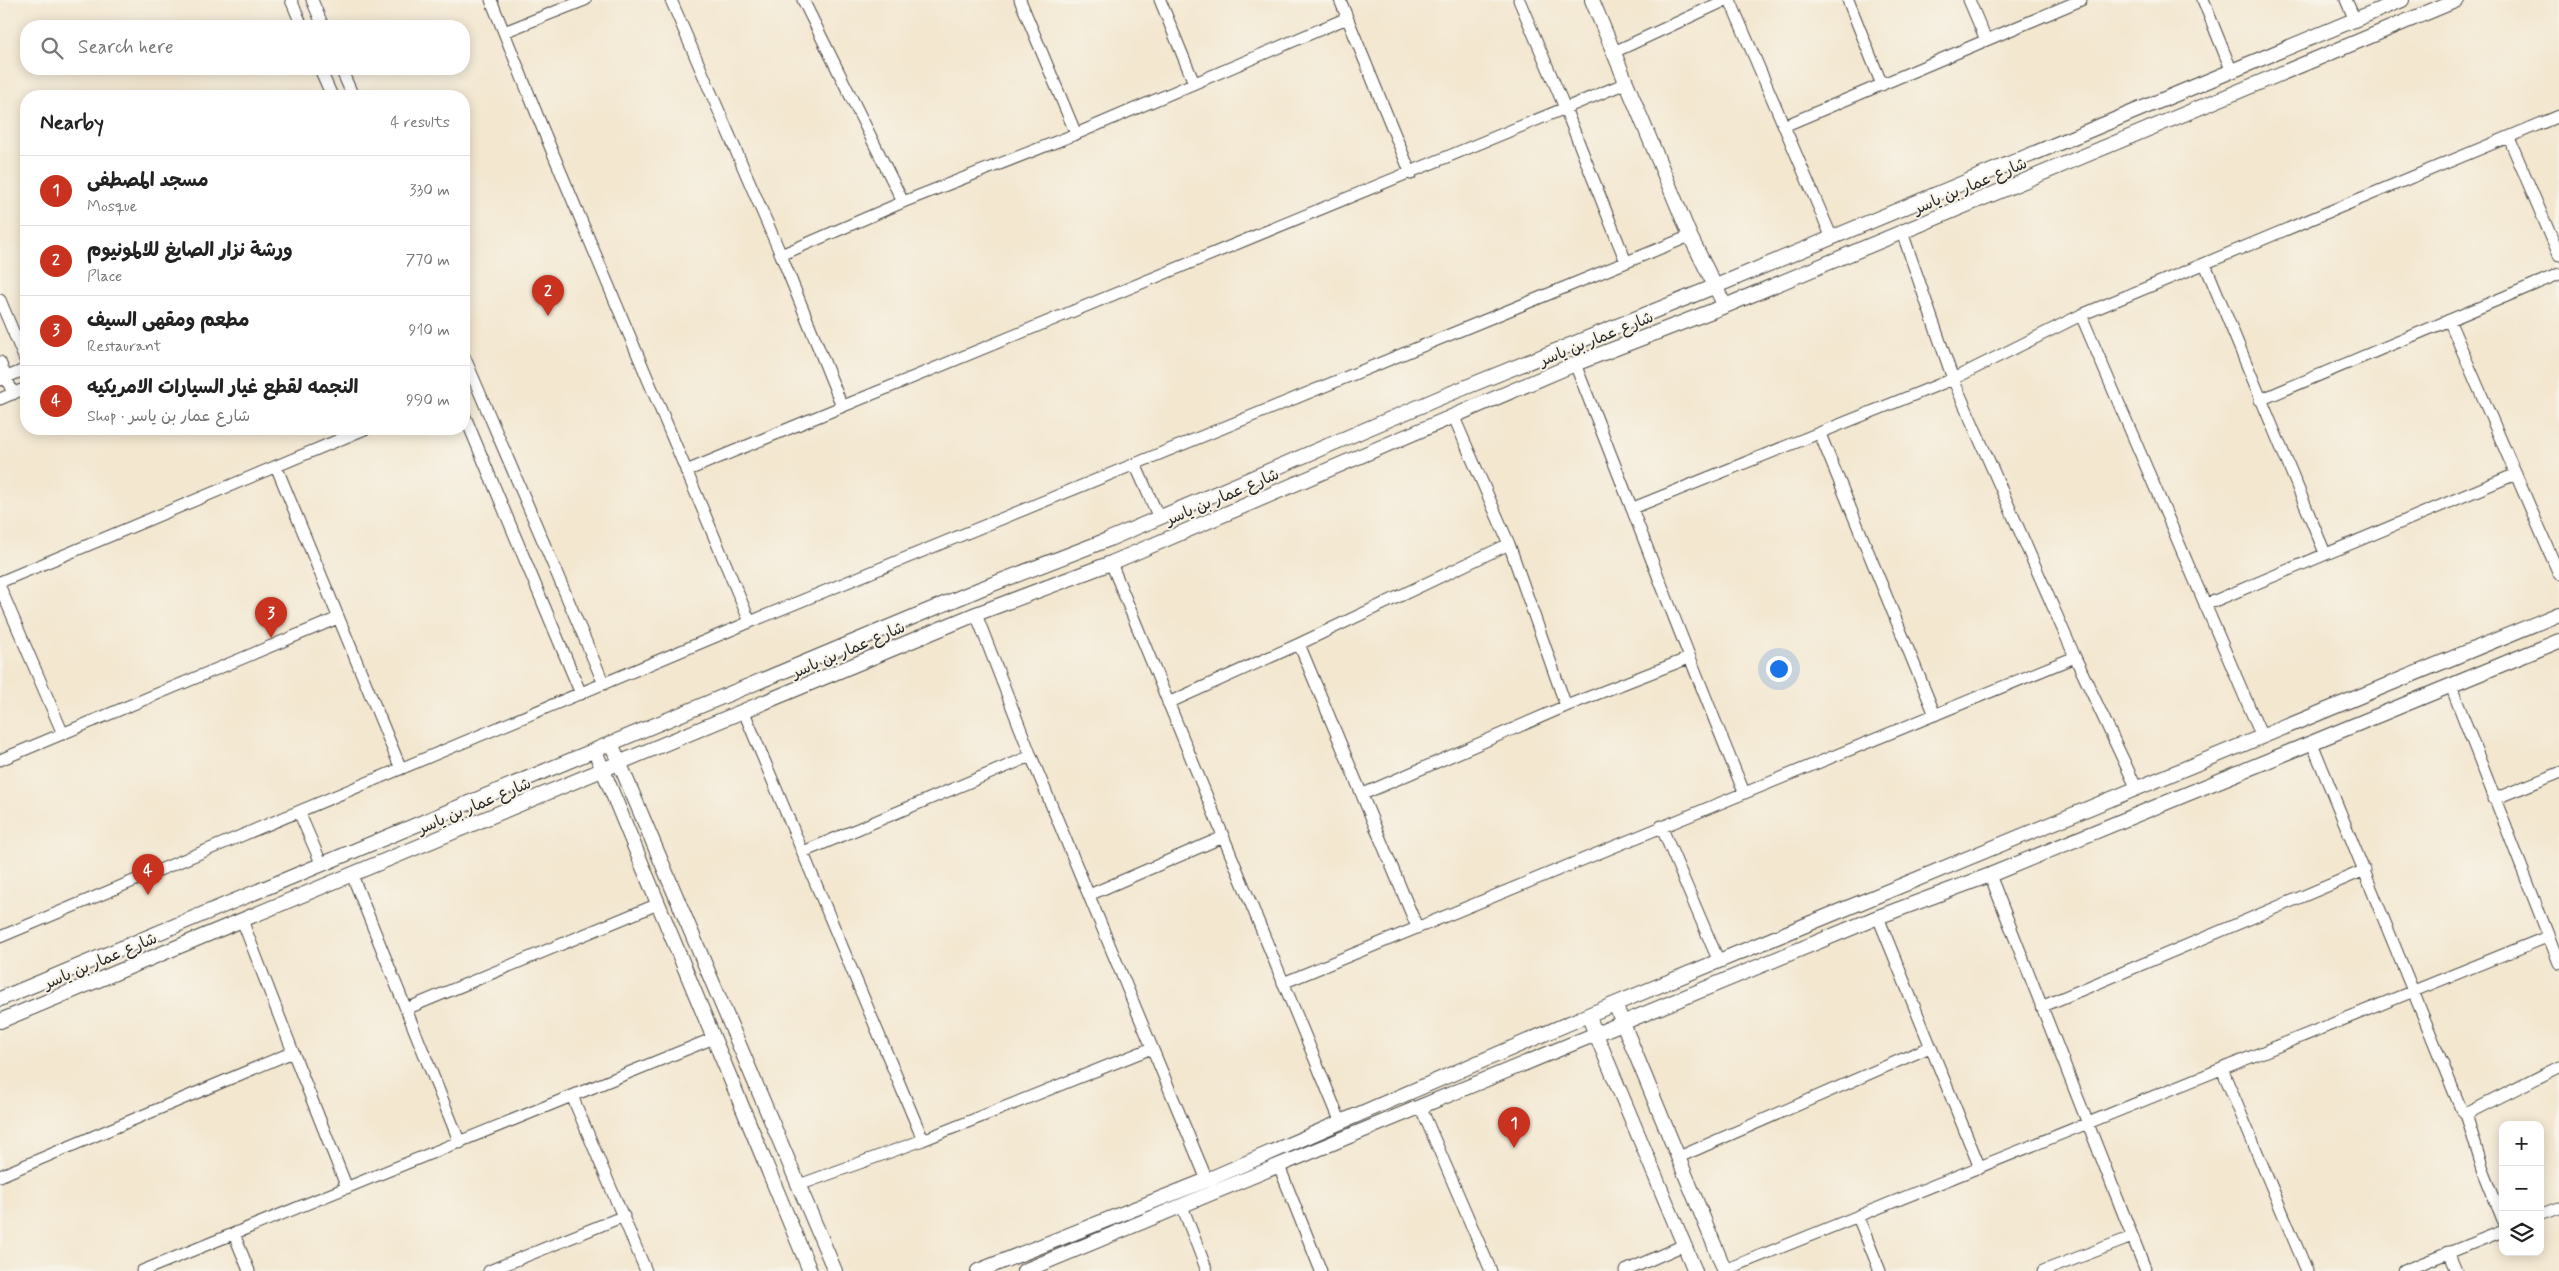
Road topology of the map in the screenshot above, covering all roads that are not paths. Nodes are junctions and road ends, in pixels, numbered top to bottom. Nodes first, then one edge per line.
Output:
1 (291, 0) edge
2 (312, 0) edge
3 (491, 0) edge
4 (585, 0) edge
5 (671, 0) edge
6 (803, 0) edge
7 (1020, 0) edge
8 (1160, 0) edge
9 (1340, 0) edge
10 (1519, 0) edge
11 (1592, 0) edge
12 (1726, 0) edge
13 (1730, 0) edge
14 (1848, 0) edge
15 (1969, 0) edge
16 (2080, 0) edge
17 (2203, 0) edge
18 (2346, 0) edge
19 (2402, 0) edge
20 (2457, 0) edge
21 (1347, 18) junction
22 (299, 20) edge
23 (320, 20) edge
24 (2355, 20) junction
25 (504, 32) junction
26 (1986, 40) junction
27 (1614, 52) junction
28 (2232, 72) junction
29 (323, 75) edge
30 (344, 75) edge
31 (1194, 82) junction
32 (1626, 83) junction
33 (1882, 85) junction
34 (329, 90) edge
35 (350, 90) edge
36 (1565, 108) junction
37 (2559, 116) edge
38 (1784, 126) junction
39 (1076, 134) junction
40 (2509, 138) junction
41 (1411, 174) junction
42 (903, 202) junction
43 (1902, 232) junction
44 (1690, 236) junction
45 (1832, 238) junction
46 (781, 255) junction
47 (2559, 255) edge
48 (1626, 262) junction
49 (2205, 264) junction
50 (2559, 274) edge
51 (1716, 286) junction
52 (0, 300) edge
53 (1725, 306) junction
54 (2081, 316) junction
55 (2449, 320) junction
56 (20, 348) edge
57 (0, 362) edge
58 (1574, 364) junction
59 (470, 370) edge
60 (20, 372) edge
61 (3, 379) edge
62 (1953, 379) junction
63 (20, 391) edge
64 (13, 394) junction
65 (0, 399) edge
66 (2260, 400) junction
67 (842, 406) junction
68 (1453, 415) junction
69 (470, 428) edge
70 (1820, 434) junction
71 (351, 435) edge
72 (1135, 464) junction
73 (276, 466) junction
74 (686, 471) junction
75 (2516, 474) junction
76 (1633, 508) junction
77 (1159, 518) junction
78 (1509, 544) junction
79 (2325, 553) junction
80 (1111, 563) junction
81 (2559, 574) edge
82 (0, 582) edge
83 (0, 587) edge
84 (2205, 605) junction
85 (976, 614) junction
86 (2559, 614) edge
87 (338, 618) junction
88 (750, 622) junction
89 (2559, 641) edge
90 (1299, 644) junction
91 (2075, 656) junction
92 (1688, 658) junction
93 (604, 684) junction
94 (2451, 686) junction
95 (581, 694) junction
96 (1168, 702) junction
97 (1566, 706) junction
98 (744, 712) junction
99 (1935, 716) junction
100 (63, 734) junction
101 (2262, 737) junction
102 (612, 743) junction
103 (2312, 743) junction
104 (595, 750) junction
105 (1032, 756) junction
106 (0, 760) edge
107 (620, 763) junction
108 (401, 769) junction
109 (603, 770) junction
110 (2559, 773) edge
111 (2137, 789) junction
112 (1744, 792) junction
113 (1363, 794) junction
114 (2494, 799) junction
115 (299, 812) junction
116 (1661, 826) junction
117 (1223, 838) junction
118 (803, 852) junction
119 (322, 865) junction
120 (2365, 870) junction
121 (352, 875) junction
122 (1990, 875) junction
123 (1088, 895) junction
124 (658, 904) junction
125 (1878, 917) junction
126 (242, 920) junction
127 (1417, 927) junction
128 (1, 934) edge
129 (2547, 938) junction
130 (1719, 962) junction
131 (2559, 963) edge
132 (1283, 983) junction
133 (2415, 991) junction
134 (0, 999) edge
135 (1616, 1004) junction
136 (2041, 1007) junction
137 (406, 1009) junction
138 (1588, 1015) junction
139 (0, 1021) edge
140 (1624, 1023) junction
141 (1596, 1035) junction
142 (714, 1038) junction
143 (1930, 1047) junction
144 (1152, 1048) junction
145 (293, 1052) junction
146 (2559, 1067) edge
147 (2222, 1069) junction
148 (572, 1096) junction
149 (1421, 1108) junction
150 (2466, 1114) junction
151 (1341, 1123) junction
152 (2087, 1125) junction
153 (923, 1140) junction
154 (460, 1143) junction
155 (1679, 1157) junction
156 (1279, 1166) junction
157 (1980, 1168) junction
158 (0, 1176) edge
159 (1207, 1180) junction
160 (799, 1185) junction
161 (348, 1188) junction
162 (1182, 1206) junction
163 (2559, 1208) edge
164 (2499, 1211) edge
165 (2544, 1214) edge
166 (624, 1216) junction
167 (1858, 1217) junction
168 (2499, 1232) edge
169 (234, 1234) junction
170 (2132, 1237) junction
171 (1684, 1245) junction
172 (2448, 1252) junction
173 (508, 1268) edge
174 (142, 1271) edge
175 (249, 1271) edge
176 (489, 1271) edge
177 (646, 1271) edge
178 (810, 1271) edge
179 (835, 1271) edge
180 (978, 1271) edge
181 (1025, 1271) edge
182 (1207, 1271) edge
183 (1321, 1271) edge
184 (1490, 1271) edge
185 (1625, 1271) edge
186 (1695, 1271) edge
187 (1725, 1271) edge
188 (1880, 1271) edge
189 (2042, 1271) edge
190 (2146, 1271) edge
191 (2308, 1271) edge
192 (2403, 1271) edge
193 (2456, 1271) edge

1 - 22 street
2 - 23 street
3 - 25 street
4 - 25 street
5 - 46 street
6 - 42 street
7 - 39 street
8 - 31 street
9 - 21 street
10 - 36 street
11 - 27 street
12 - 27 street
13 - 38 street
14 - 33 street
15 - 26 street
16 - 26 street
17 - 28 street
18 - 24 street
19 - 24 street, شارع عمار بن ياسر
20 - 43 street, شارع عمار بن ياسر
21 - 31 street
21 - 41 street
24 - 28 street, شارع عمار بن ياسر
25 - 74 street
26 - 33 street
27 - 32 street
28 - 45 street, شارع عمار بن ياسر
29 - 34 street
30 - 35 street
31 - 39 street
32 - 36 street
32 - 44 street
33 - 38 street
36 - 41 street
36 - 48 street
37 - 40 street
38 - 45 street
39 - 42 street
40 - 47 street
40 - 49 street
41 - 67 street
42 - 46 street
43 - 53 street, شارع عمار بن ياسر
43 - 62 street
44 - 48 street
44 - 51 street
45 - 51 street, شارع عمار بن ياسر
46 - 67 street
48 - 72 street
49 - 54 street
49 - 66 street
50 - 55 street
51 - 53 street
51 - 77 street, شارع عمار بن ياسر
52 - 56 street
53 - 58 street, شارع عمار بن ياسر
54 - 62 street
54 - 84 street
55 - 66 street
55 - 75 street
57 - 61 street
58 - 68 street, شارع عمار بن ياسر
58 - 76 street
59 - 93 street
60 - 61 street
61 - 64 street
62 - 70 street
62 - 91 street
63 - 64 street
64 - 65 street
66 - 79 street
67 - 74 street
68 - 78 street
68 - 80 street, شارع عمار بن ياسر
69 - 95 street
70 - 76 street
70 - 99 street
71 - 73 street
72 - 77 street
72 - 88 street
73 - 82 street
73 - 87 street
74 - 88 street
75 - 79 street
75 - 81 street
76 - 92 street
77 - 102 street, شارع عمار بن ياسر
78 - 90 street
78 - 97 street
79 - 84 street
80 - 85 street, شارع عمار بن ياسر
80 - 96 street
83 - 100 street
84 - 101 street
85 - 98 street, شارع عمار بن ياسر
85 - 105 street
86 - 101 street
87 - 100 street
87 - 108 street
88 - 93 street
89 - 94 street
90 - 96 street
90 - 113 street
91 - 99 street
91 - 111 street
92 - 97 street
92 - 112 street
93 - 95 street
94 - 103 street
94 - 114 street
95 - 108 street
96 - 117 street
97 - 113 street
98 - 107 street, شارع عمار بن ياسر
98 - 118 street
99 - 112 street
100 - 106 street
101 - 111 street
102 - 104 street, شارع عمار بن ياسر
102 - 107 street
103 - 120 street
103 - 122 street
104 - 109 street
104 - 119 street, شارع عمار بن ياسر
105 - 118 street
105 - 123 street
107 - 109 street, شارع عمار بن ياسر
107 - 160 street
108 - 115 street
109 - 121 street, شارع عمار بن ياسر
109 - 124 street
110 - 114 street
111 - 130 street
112 - 116 street
113 - 127 street
114 - 129 street
115 - 119 street
115 - 128 street
116 - 127 street
116 - 130 street
117 - 123 street
117 - 132 street
118 - 153 street
119 - 134 street, شارع عمار بن ياسر
120 - 133 street
120 - 136 street
121 - 126 street, شارع عمار بن ياسر
121 - 137 street
122 - 125 street
122 - 136 street
123 - 144 street
124 - 137 street
124 - 142 street
125 - 140 street
125 - 143 street
126 - 139 street, شارع عمار بن ياسر
126 - 145 street
127 - 132 street
129 - 131 street
129 - 133 street
130 - 135 street
132 - 151 street
133 - 147 street
133 - 150 street
135 - 138 street
135 - 140 street
136 - 152 street
137 - 154 street
138 - 141 street
138 - 151 street
140 - 141 street
140 - 155 street
141 - 149 street
141 - 171 street
142 - 148 street
142 - 178 street
143 - 155 street
143 - 157 street
144 - 153 street
144 - 159 street
145 - 158 street
145 - 161 street
146 - 150 street
147 - 152 street
147 - 191 street
148 - 154 street
148 - 166 street
149 - 156 street
149 - 184 street
150 - 164 street
151 - 159 street
152 - 157 street
152 - 170 street
153 - 160 street
154 - 161 street
155 - 187 street
156 - 162 street
156 - 183 street
157 - 167 street
159 - 180 street
160 - 179 street
161 - 169 street
162 - 181 street
162 - 182 street
163 - 165 street
166 - 173 street
166 - 177 street
167 - 187 street
167 - 188 street
168 - 172 street
169 - 174 street
169 - 175 street
170 - 189 street
170 - 190 street
171 - 185 street
171 - 186 street
172 - 192 street
172 - 193 street
173 - 176 street

